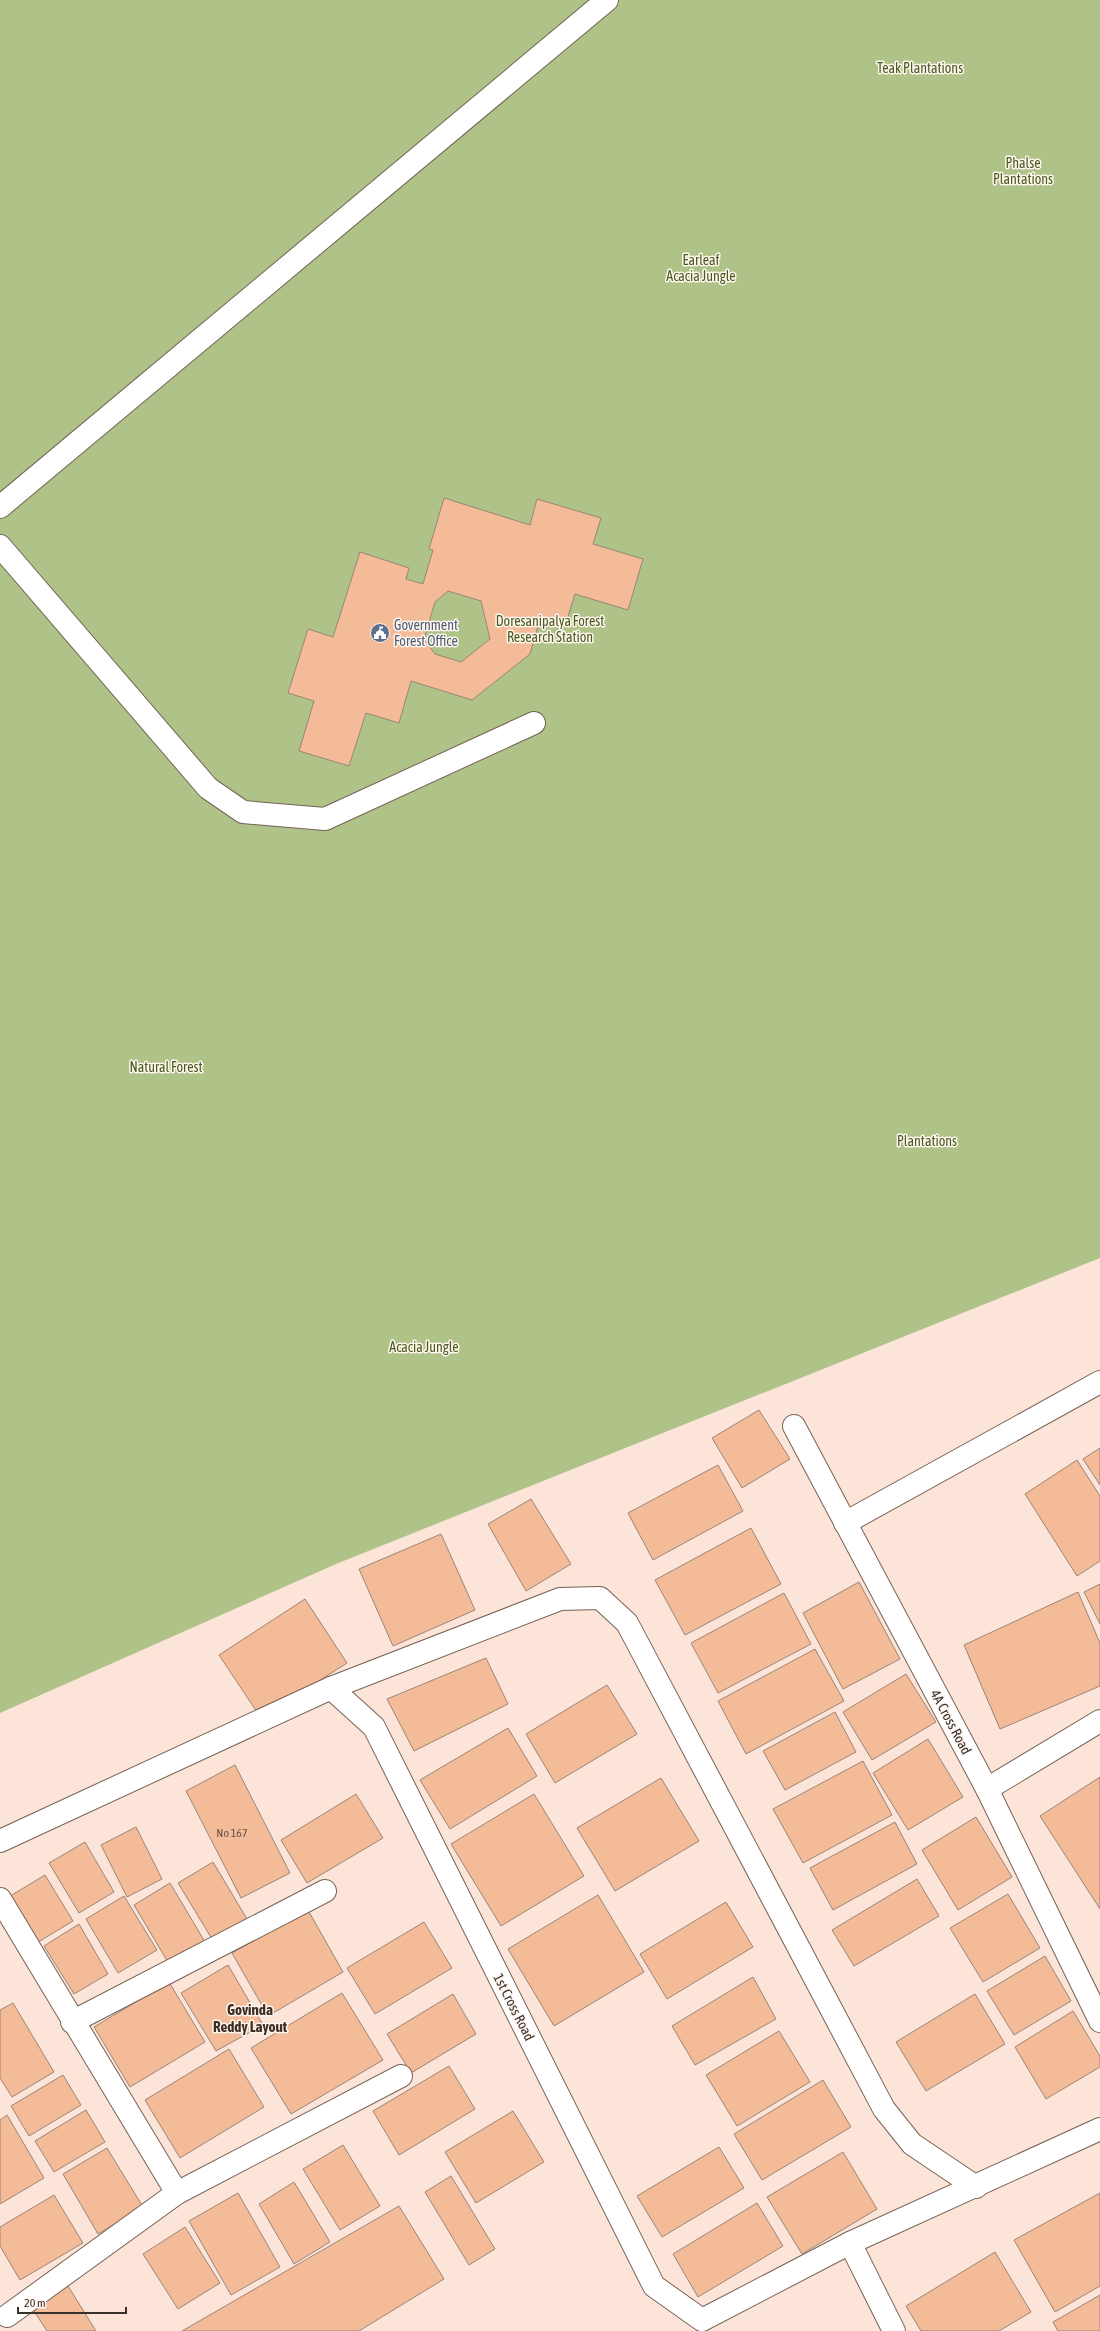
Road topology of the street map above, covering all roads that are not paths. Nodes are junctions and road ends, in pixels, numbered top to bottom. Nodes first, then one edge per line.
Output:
1 (607, 0) edge
2 (0, 507) edge
3 (0, 546) edge
4 (534, 723) dead end
5 (1100, 1382) edge
6 (794, 1426) dead end
7 (845, 1523) junction
8 (331, 1688) junction
9 (1100, 1721) edge
10 (987, 1789) junction
11 (0, 1841) edge
12 (325, 1891) dead end
13 (0, 1899) edge
14 (1100, 2021) edge
15 (72, 2022) junction
16 (401, 2076) dead end
17 (1100, 2129) edge
18 (976, 2187) junction
19 (177, 2193) junction
20 (850, 2243) junction
21 (8, 2317) edge
22 (894, 2331) edge

1 - 2 street
3 - 4 street
5 - 7 street
6 - 7 street, 4A Cross Road
7 - 10 street, 4A Cross Road
8 - 11 street
8 - 18 street
8 - 20 street, 1st Cross Road
9 - 10 street
10 - 14 street, 4A Cross Road
12 - 15 street
13 - 15 street
15 - 19 street
16 - 19 street
17 - 18 street
18 - 20 street
19 - 21 street
20 - 22 street

